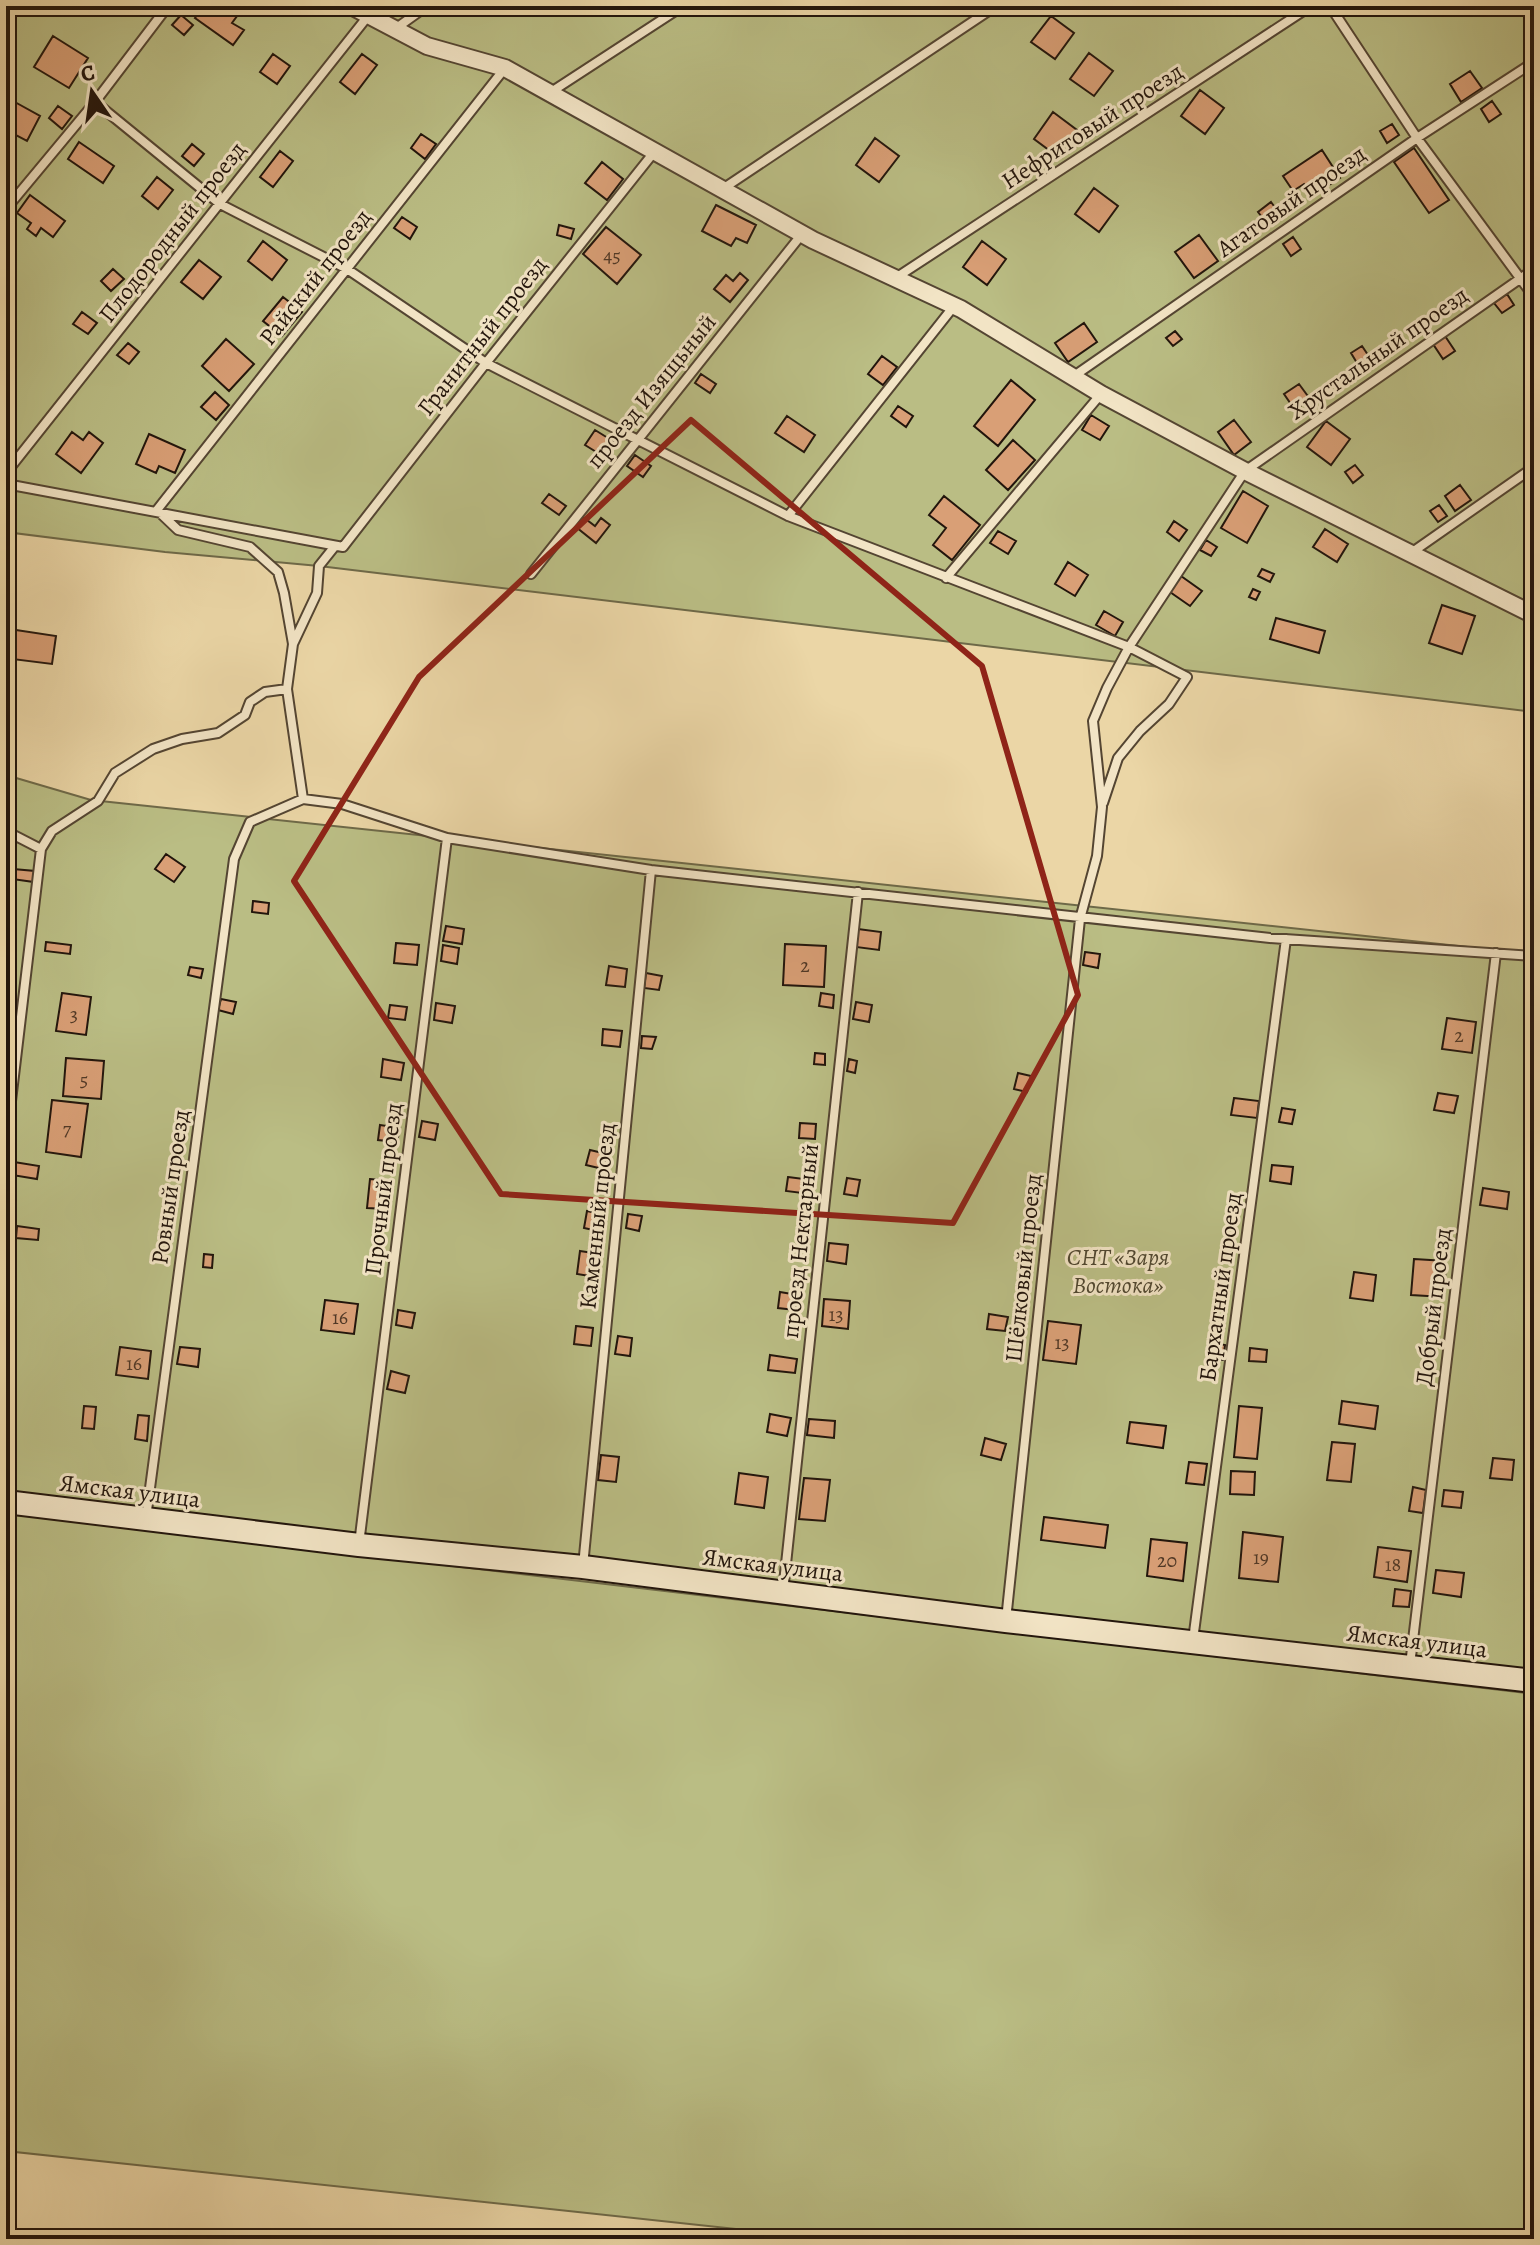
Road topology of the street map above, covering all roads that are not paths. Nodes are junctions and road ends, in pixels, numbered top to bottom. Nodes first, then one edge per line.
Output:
1 (168, 6) edge
2 (351, 6) edge
3 (427, 6) edge
4 (683, 6) edge
5 (996, 6) edge
6 (1311, 6) edge
7 (1330, 6) edge
8 (369, 15) junction
9 (393, 30) junction
10 (1534, 62) edge
11 (505, 68) junction
12 (550, 92) junction
13 (95, 102) junction
14 (1417, 138) junction
15 (655, 151) junction
16 (724, 188) junction
17 (220, 204) junction
18 (6, 209) edge
19 (803, 234) junction
20 (347, 269) junction
21 (1534, 269) edge
22 (1521, 277) junction
23 (894, 279) junction
24 (1534, 297) edge
25 (954, 306) junction
26 (486, 363) junction
27 (1073, 377) junction
28 (1101, 394) junction
29 (639, 439) junction
30 (1534, 467) edge
31 (1245, 471) junction
32 (6, 473) edge
33 (6, 484) edge
34 (157, 510) junction
35 (788, 516) junction
36 (339, 546) junction
37 (1410, 554) junction
38 (531, 574) dead end
39 (946, 578) junction
40 (1534, 615) edge
41 (293, 644) junction
42 (1129, 647) junction
43 (287, 689) junction
44 (303, 799) junction
45 (1102, 807) junction
46 (6, 831) edge
47 (447, 838) junction
48 (41, 849) junction
49 (651, 870) junction
50 (858, 892) junction
51 (1080, 919) junction
52 (1286, 939) junction
53 (1496, 953) junction
54 (1534, 956) edge
55 (6, 1143) edge
56 (6, 1502) edge
57 (146, 1520) junction
58 (359, 1545) junction
59 (583, 1567) junction
60 (782, 1593) junction
61 (1006, 1621) junction
62 (1193, 1641) junction
63 (1410, 1666) junction
64 (1534, 1681) edge

1 - 13 lane
2 - 8 street
3 - 9 lane
4 - 12 lane
5 - 16 lane
6 - 23 lane, Нефритовый проезд
7 - 14 lane
8 - 9 street
8 - 17 lane, Плодородный проезд
9 - 11 street
10 - 14 lane, Агатовый проезд
11 - 12 street
11 - 20 lane, Райский проезд
12 - 15 street
13 - 17 lane
13 - 18 lane
14 - 22 lane
14 - 27 lane, Агатовый проезд
15 - 16 street
15 - 26 lane, Гранитный проезд
16 - 19 street
17 - 20 lane
17 - 32 lane, Плодородный проезд
19 - 23 street
19 - 29 lane, проезд Изящьный
20 - 26 lane
20 - 34 lane, Райский проезд
21 - 22 lane, Хрустальный проезд
22 - 24 lane
22 - 31 lane, Хрустальный проезд
23 - 25 street
25 - 27 street
25 - 35 lane
26 - 29 lane
26 - 36 lane, Гранитный проезд
27 - 28 street
28 - 31 street
28 - 39 lane
29 - 35 lane
29 - 38 lane, проезд Изящьный
30 - 37 lane
31 - 37 street
31 - 42 lane
33 - 34 lane
34 - 36 lane
34 - 41 lane
35 - 39 lane
36 - 41 lane, Гранитный проезд
37 - 40 street
39 - 42 lane
41 - 43 lane
42 - 45 lane
42 - 45 lane
43 - 44 lane
43 - 48 lane
44 - 47 lane
44 - 57 lane, Ровный проезд
45 - 51 lane, Шёлковый проезд
46 - 48 lane
47 - 49 lane
47 - 58 lane, Прочный проезд
48 - 55 lane
49 - 50 lane
49 - 59 lane, Каменный проезд
50 - 51 lane
50 - 60 lane, проезд Нектарный
51 - 52 lane
51 - 61 lane, Шёлковый проезд
52 - 53 lane
52 - 62 lane, Бархатный проезд
53 - 54 lane
53 - 63 lane, Добрый проезд
56 - 57 street, Ямская улица
57 - 58 street, Ямская улица
58 - 59 street, Ямская улица
59 - 60 street, Ямская улица
60 - 61 street, Ямская улица
61 - 62 street, Ямская улица
62 - 63 street, Ямская улица
63 - 64 street, Ямская улица

